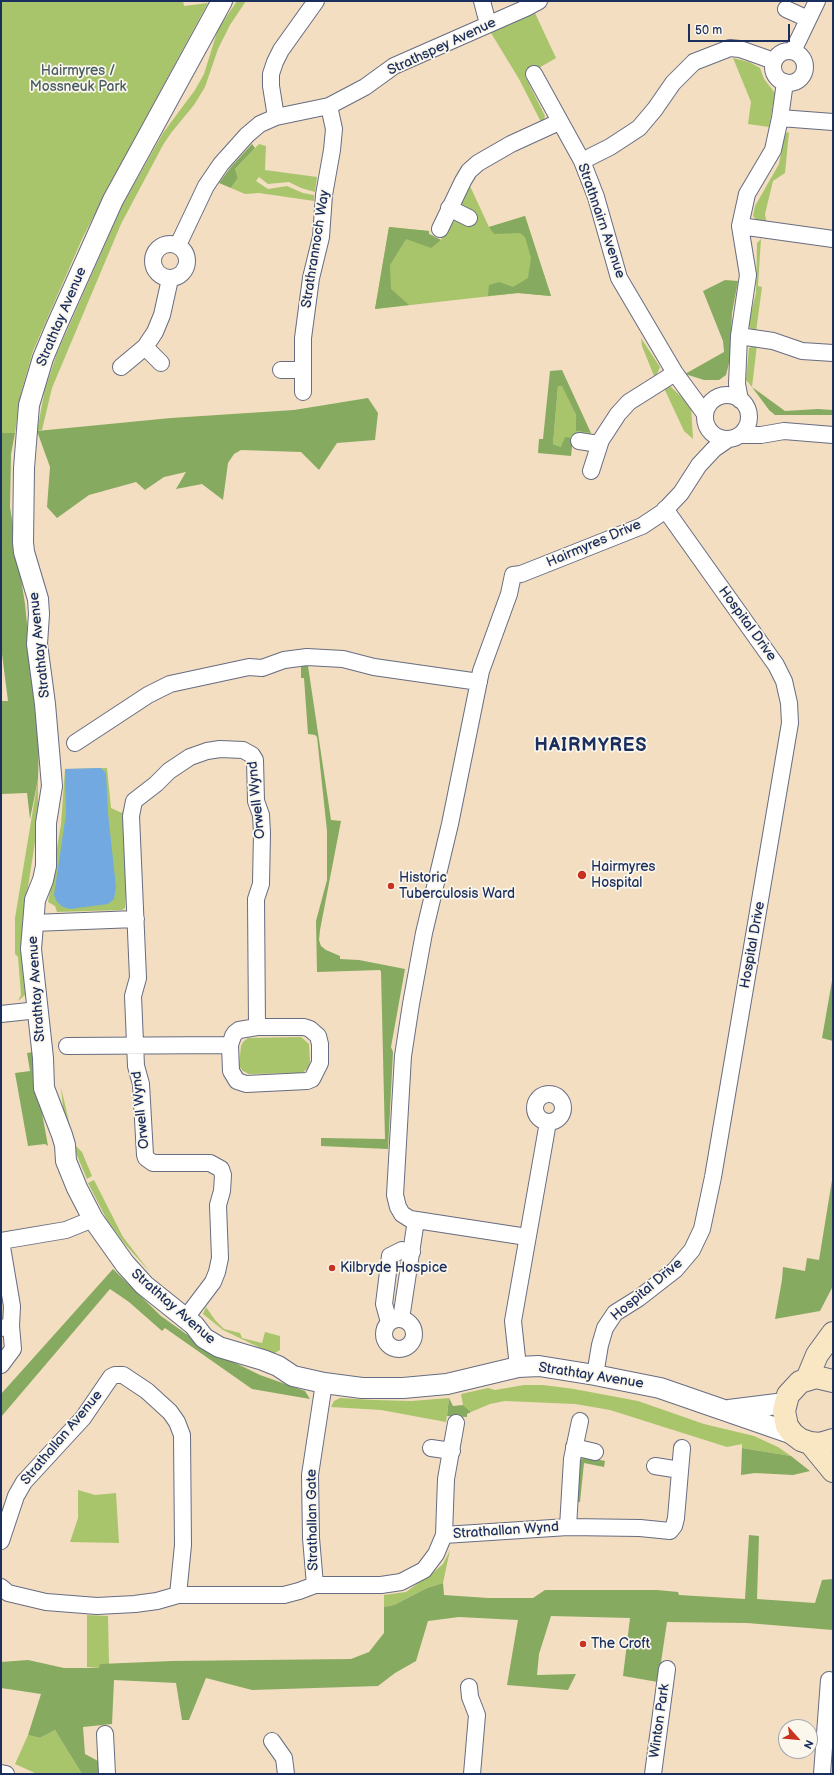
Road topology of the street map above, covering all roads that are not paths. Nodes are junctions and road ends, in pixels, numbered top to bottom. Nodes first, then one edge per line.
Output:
1 (222, 1) edge
2 (316, 1) edge
3 (482, 1) edge
4 (539, 1) edge
5 (817, 1) edge
6 (786, 9) dead end
7 (808, 19) junction
8 (488, 24) junction
9 (793, 51) junction
10 (774, 61) junction
11 (534, 74) dead end
12 (785, 82) junction
13 (329, 106) junction
14 (276, 117) junction
15 (780, 118) junction
16 (559, 122) junction
17 (833, 122) edge
18 (582, 161) junction
19 (449, 208) junction
20 (470, 218) dead end
21 (740, 226) junction
22 (440, 229) dead end
23 (833, 239) edge
24 (178, 245) junction
25 (170, 278) junction
26 (739, 336) junction
27 (145, 346) junction
28 (833, 353) edge
29 (161, 363) dead end
30 (121, 367) dead end
31 (737, 368) junction
32 (281, 370) dead end
33 (303, 370) junction
34 (680, 379) junction
35 (303, 392) dead end
36 (719, 397) junction
37 (744, 406) junction
38 (705, 414) junction
39 (709, 430) junction
40 (784, 431) junction
41 (833, 434) edge
42 (734, 437) junction
43 (578, 441) dead end
44 (599, 444) junction
45 (699, 465) junction
46 (591, 471) dead end
47 (665, 509) junction
48 (479, 682) junction
49 (75, 743) dead end
50 (136, 919) junction
51 (33, 923) junction
52 (38, 1010) junction
53 (1, 1014) edge
54 (257, 1027) junction
55 (136, 1045) junction
56 (230, 1045) junction
57 (67, 1046) dead end
58 (548, 1122) dead end
59 (93, 1219) junction
60 (416, 1220) junction
61 (528, 1237) junction
62 (1, 1241) edge
63 (185, 1319) junction
64 (395, 1320) dead end
65 (6, 1327) edge
66 (833, 1333) edge
67 (1, 1365) edge
68 (518, 1367) junction
69 (595, 1375) junction
70 (808, 1379) junction
71 (833, 1381) edge
72 (324, 1383) junction
73 (785, 1403) junction
74 (725, 1411) junction
75 (580, 1421) dead end
76 (456, 1423) dead end
77 (802, 1438) junction
78 (833, 1440) edge
79 (574, 1447) junction
80 (431, 1448) dead end
81 (682, 1448) dead end
82 (452, 1451) junction
83 (595, 1452) dead end
84 (655, 1466) dead end
85 (680, 1470) junction
86 (833, 1471) edge
87 (568, 1527) junction
88 (444, 1535) junction
89 (1, 1540) edge
90 (315, 1585) junction
91 (1, 1587) edge
92 (178, 1595) junction
93 (667, 1668) dead end
94 (829, 1680) dead end
95 (469, 1687) dead end
96 (105, 1734) dead end
97 (272, 1741) dead end
98 (1, 1773) edge
99 (6, 1774) edge
100 (107, 1774) edge
101 (286, 1774) edge
102 (472, 1774) edge
103 (653, 1774) edge
104 (822, 1774) edge

1 - 51 street, Strathtay Avenue
2 - 14 street
3 - 8 street
4 - 8 street, Strathspey Avenue
5 - 7 street
6 - 7 street
7 - 9 street
8 - 13 street, Strathspey Avenue
9 - 10 street
9 - 12 street
10 - 12 street
10 - 18 street
11 - 16 street, Strathnairn Avenue
12 - 15 street
13 - 14 street, Strathspey Avenue
13 - 33 street, Strathrannoch Way
14 - 24 street, Strathspey Avenue
15 - 17 street
15 - 21 street
16 - 18 street, Strathnairn Avenue
16 - 19 street
18 - 34 street, Strathnairn Avenue
19 - 20 street
19 - 22 street
21 - 23 street
21 - 26 street
24 - 25 street
24 - 25 street
25 - 27 street
26 - 28 street
26 - 31 street
27 - 29 street
27 - 30 street
31 - 36 street
31 - 37 street
32 - 33 street
33 - 35 street, Strathrannoch Way
34 - 36 street
34 - 38 street, Strathnairn Avenue
34 - 44 street
36 - 37 street
36 - 38 street
37 - 40 street
37 - 42 street
38 - 39 street, Strathnairn Avenue
39 - 42 street
39 - 45 street, Hairmyres Drive
40 - 41 street
40 - 42 street
42 - 45 street, Hairmyres Drive
43 - 44 street
44 - 46 street
45 - 47 street, Hairmyres Drive
47 - 48 street, Hairmyres Drive
47 - 69 street, Hospital Drive
48 - 49 street
48 - 60 street
50 - 51 street
50 - 54 street, Orwell Wynd
50 - 55 street, Orwell Wynd
51 - 52 street, Strathtay Avenue
52 - 53 street
52 - 59 street, Strathtay Avenue
54 - 56 street
54 - 56 street
55 - 56 street
55 - 57 street
55 - 63 street, Orwell Wynd
58 - 61 street
59 - 62 street
59 - 63 street, Strathtay Avenue
60 - 61 street
60 - 64 street
61 - 68 street
62 - 65 street
63 - 72 street, Strathtay Avenue
65 - 67 street
66 - 70 main road
68 - 69 street, Strathtay Avenue
68 - 72 street, Strathtay Avenue
69 - 74 street, Strathtay Avenue
70 - 71 main road
70 - 73 main road
72 - 90 street, Strathallan Gate
73 - 74 street, Strathtay Avenue
73 - 77 main road
74 - 77 street, Strathtay Avenue
75 - 79 street, Strathallan Wynd
76 - 82 street, Strathallan Wynd
77 - 78 main road
77 - 86 main road
79 - 83 street
79 - 87 street, Strathallan Wynd
80 - 82 street
81 - 85 street, Strathallan Wynd
82 - 88 street, Strathallan Wynd
84 - 85 street
85 - 87 street, Strathallan Wynd
87 - 88 street, Strathallan Wynd
88 - 90 street, Strathallan Wynd
89 - 92 street, Strathallan Avenue
90 - 92 street
91 - 92 street
93 - 103 street, Winton Park
94 - 104 street
95 - 102 street
96 - 100 street
97 - 101 street
98 - 99 street

